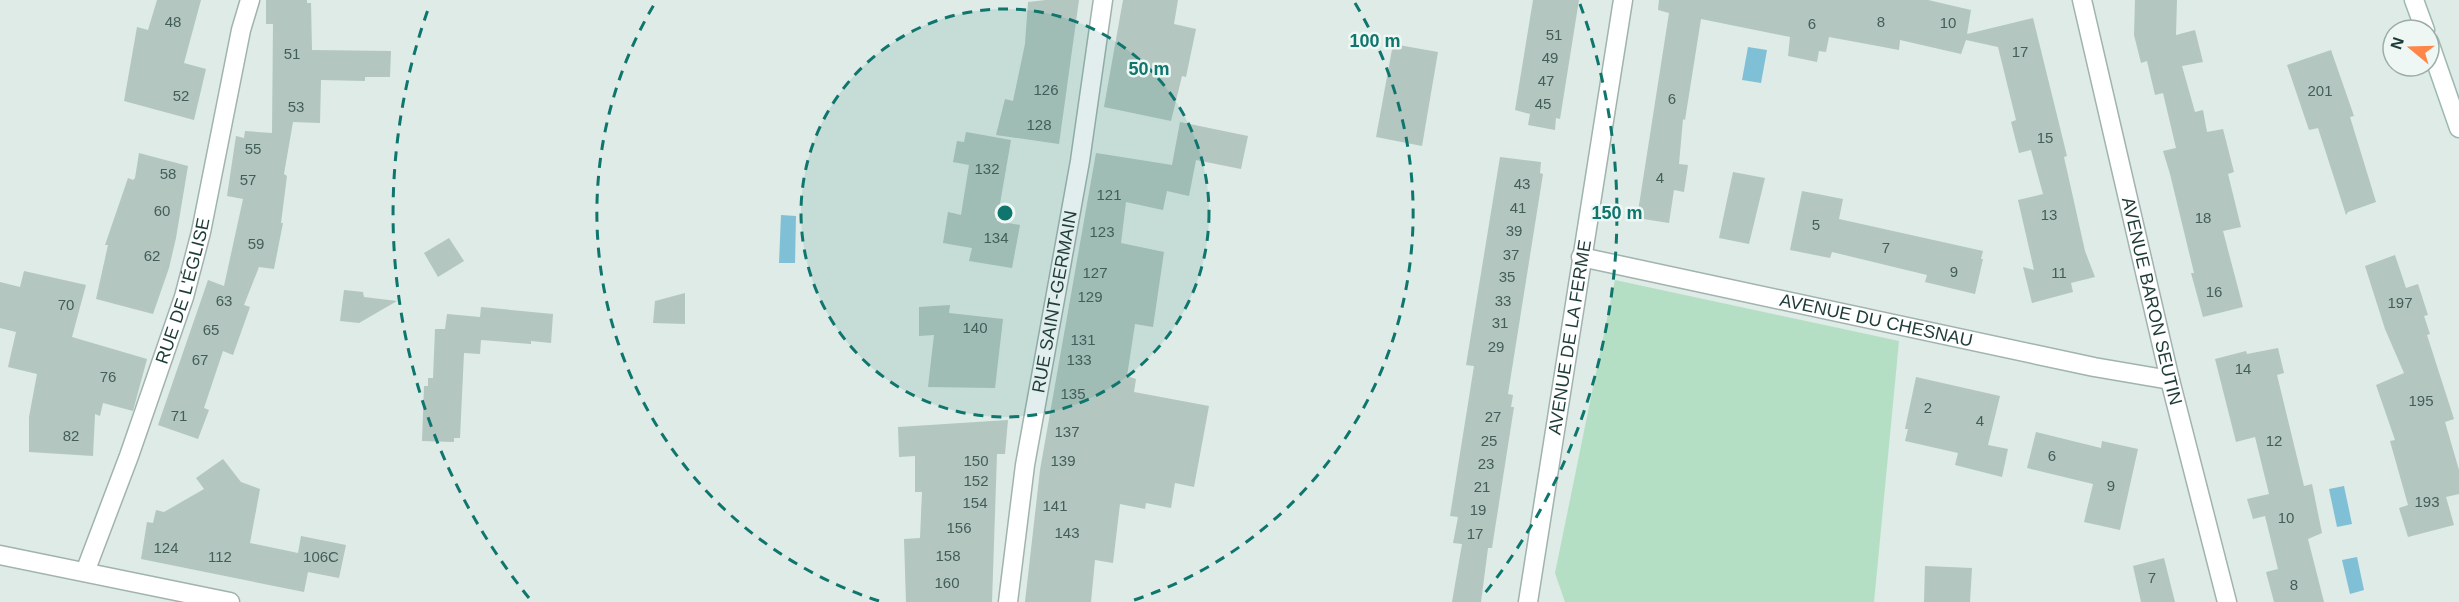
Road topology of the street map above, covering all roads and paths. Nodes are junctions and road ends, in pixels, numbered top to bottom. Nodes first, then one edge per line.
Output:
1 (250, 0) edge
2 (1103, 0) edge
3 (1623, 0) edge
4 (2082, 0) edge
5 (2414, 0) edge
6 (2421, 18) edge
7 (2441, 77) edge
8 (2459, 129) edge
9 (1581, 258) junction
10 (2170, 380) junction
11 (0, 555) edge
12 (85, 572) junction
13 (230, 602) edge
14 (1008, 602) edge
15 (1528, 602) edge
16 (2227, 602) edge

1 - 12 street, RUE DE L'ÉGLISE
2 - 14 street, RUE SAINT-GERMAIN
3 - 9 street, AVENUE DE LA FERME
4 - 10 street, AVENUE BARON SEUTIN
5 - 6 street
7 - 8 street
9 - 10 street, AVENUE DU CHESNAU
9 - 15 street, AVENUE DE LA FERME
10 - 16 street, AVENUE BARON SEUTIN
11 - 12 street
12 - 13 street

